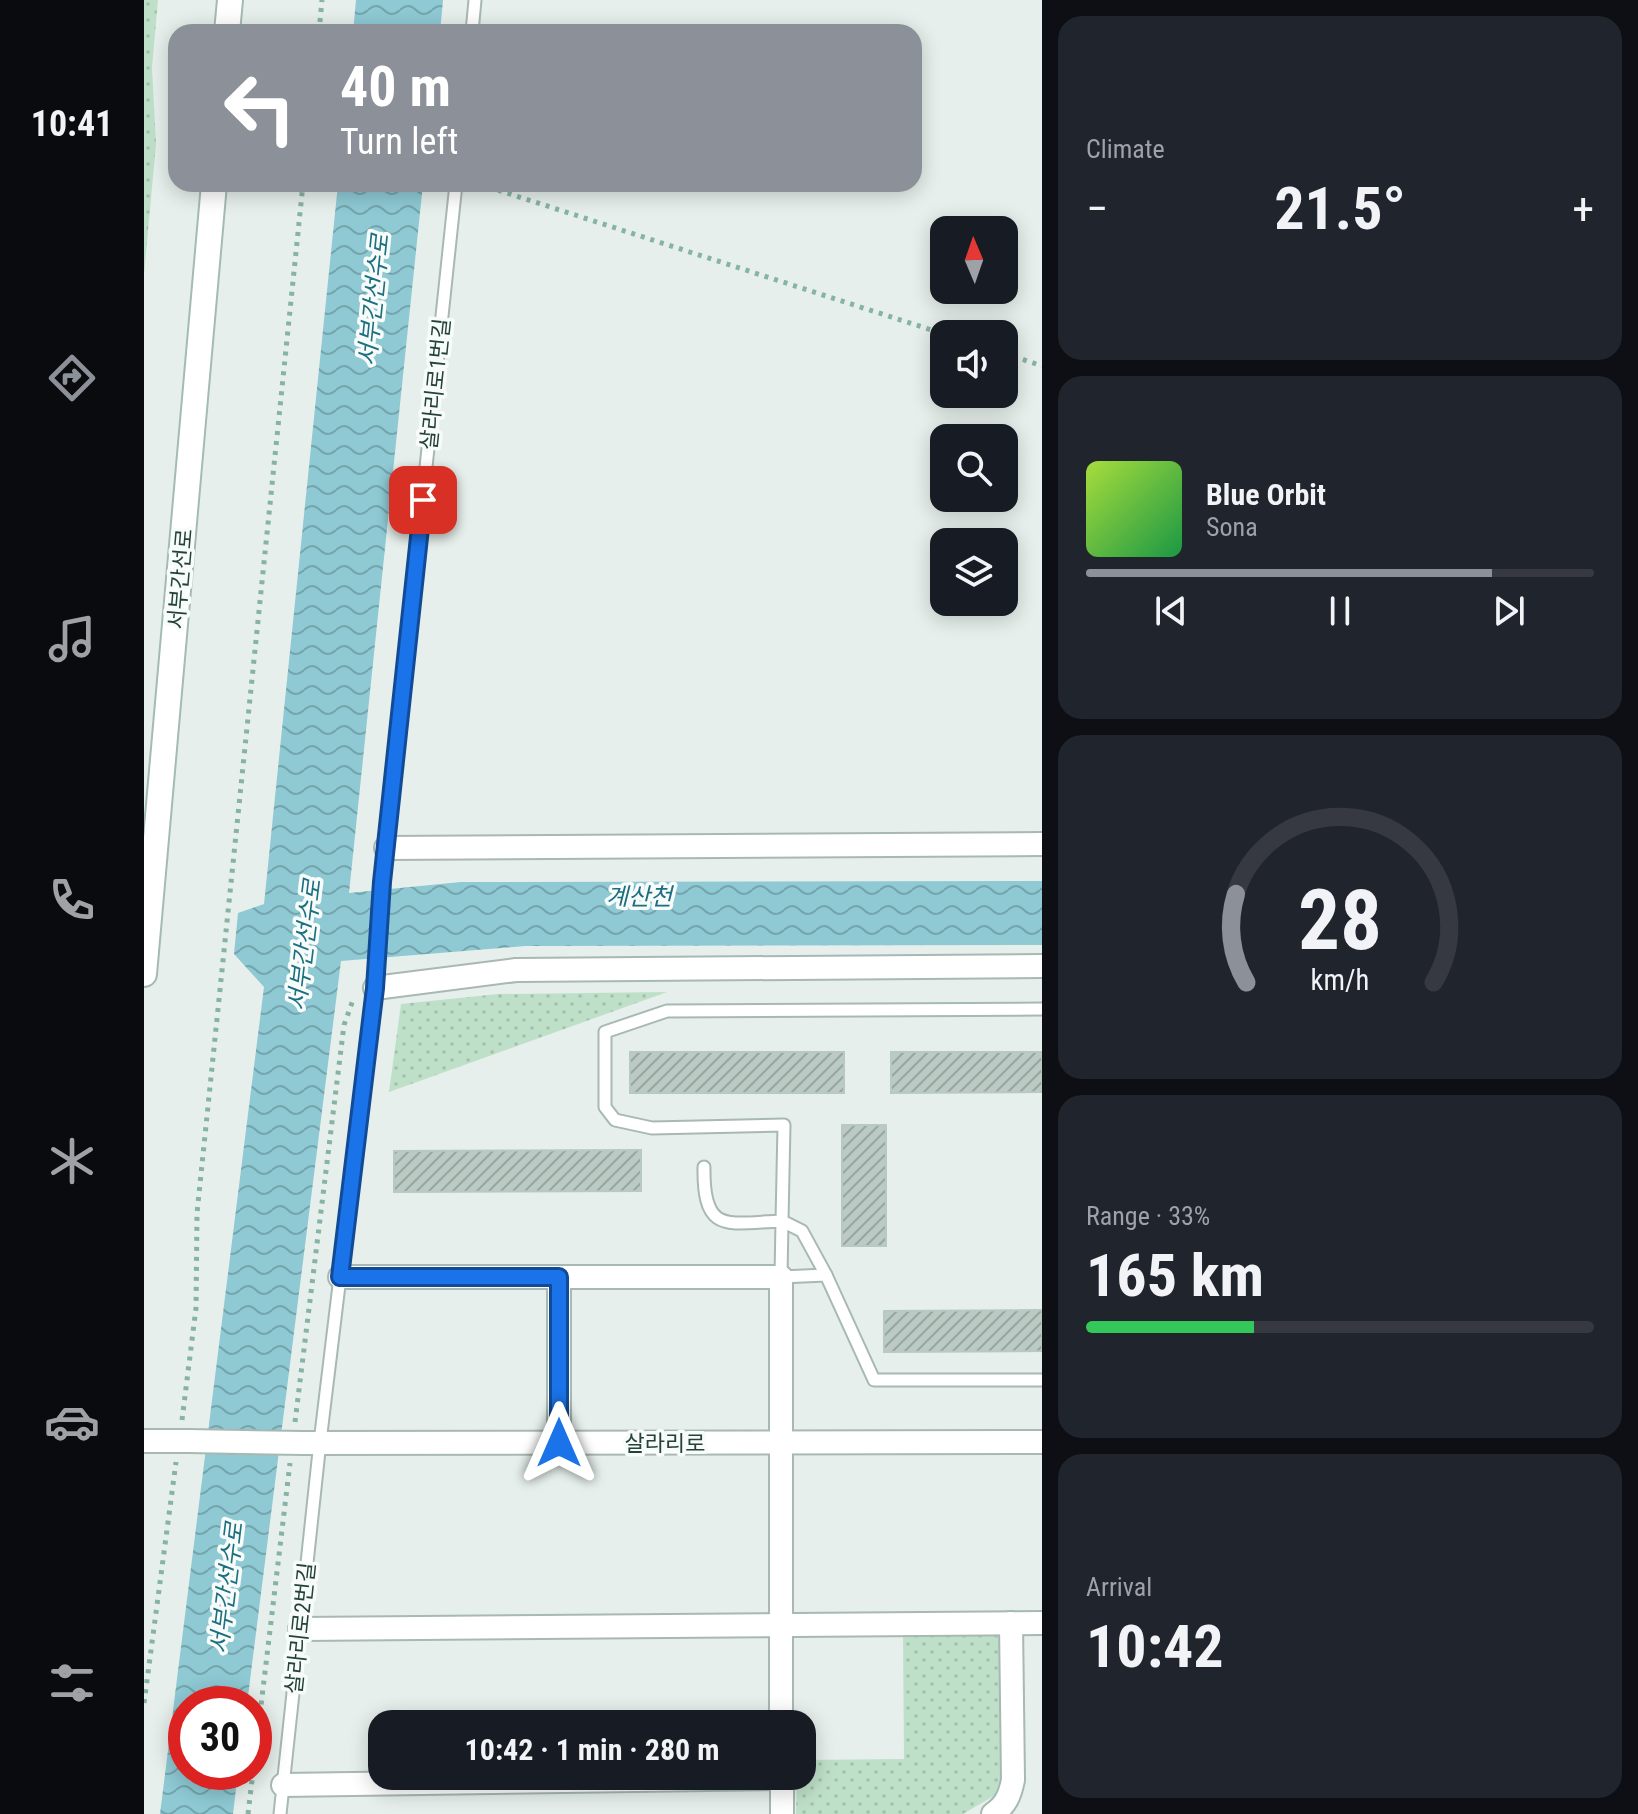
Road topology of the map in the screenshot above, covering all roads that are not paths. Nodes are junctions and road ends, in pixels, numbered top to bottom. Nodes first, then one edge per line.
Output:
1 (230, 0) edge
2 (475, 0) edge
3 (228, 24) edge
4 (473, 24) edge
5 (213, 192) edge
6 (455, 192) edge
7 (1042, 844) edge
8 (386, 848) junction
9 (146, 941) edge
10 (1042, 966) edge
11 (144, 974) edge
12 (376, 978) junction
13 (1042, 1009) edge
14 (704, 1167) dead end
15 (782, 1221) junction
16 (826, 1275) junction
17 (340, 1277) junction
18 (559, 1277) junction
19 (781, 1277) junction
20 (1042, 1380) edge
21 (144, 1441) edge
22 (302, 1442) junction
23 (1042, 1442) edge
24 (559, 1443) junction
25 (781, 1443) junction
26 (1011, 1623) junction
27 (1042, 1623) edge
28 (781, 1625) junction
29 (300, 1629) junction
30 (781, 1710) edge
31 (368, 1784) edge
32 (283, 1785) junction
33 (782, 1790) edge
34 (280, 1814) edge
35 (782, 1814) edge
36 (993, 1814) edge

1 - 3 main road
2 - 4 lane
5 - 9 main road, 서부간선로
6 - 8 lane, 살라리로1번길
7 - 8 street
8 - 12 lane, 살라리로1번길
9 - 11 main road, 서부간선로
10 - 12 street
12 - 17 lane, 살라리로1번길
13 - 15 lane
14 - 15 lane
15 - 16 lane
15 - 19 lane
16 - 19 lane
16 - 20 lane
17 - 18 street
17 - 22 lane, 살라리로1번길
18 - 19 street
18 - 24 street
19 - 25 street
21 - 22 street, 살라리로, bridge
22 - 24 street, 살라리로
22 - 29 lane, 살라리로2번길
23 - 25 street, 살라리로
24 - 25 street, 살라리로
25 - 28 street
26 - 27 street
26 - 28 street
26 - 36 street
28 - 29 street
28 - 30 street
29 - 32 lane, 살라리로2번길
31 - 32 street
32 - 34 lane, 살라리로2번길
33 - 35 street

